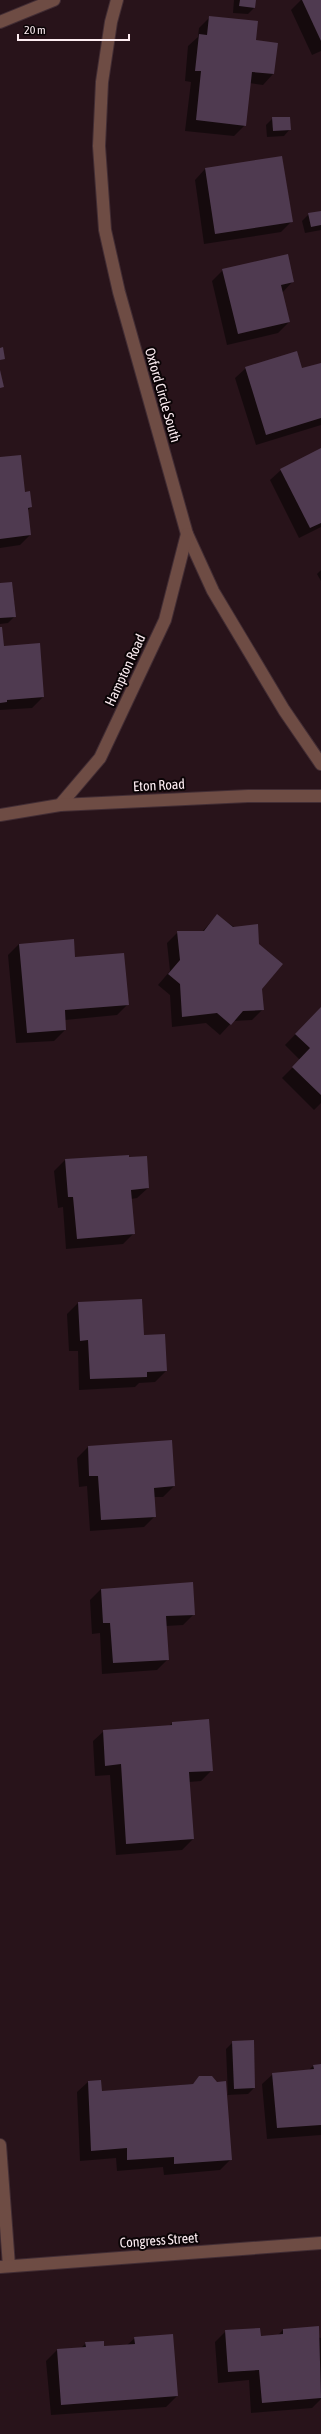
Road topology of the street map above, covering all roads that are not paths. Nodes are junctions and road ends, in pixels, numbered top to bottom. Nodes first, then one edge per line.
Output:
1 (54, 0) edge
2 (117, 0) edge
3 (0, 22) edge
4 (187, 534) junction
5 (321, 764) edge
6 (321, 796) edge
7 (60, 805) junction
8 (0, 815) edge
9 (0, 2145) edge
10 (321, 2243) edge
11 (4, 2267) edge

1 - 3 street
2 - 4 street, Oxford Circle South
4 - 5 street, Oxford Circle South
4 - 7 street, Hampton Road
6 - 7 street, Eton Road
7 - 8 street, Eton Road
9 - 11 street
10 - 11 street, Congress Street

